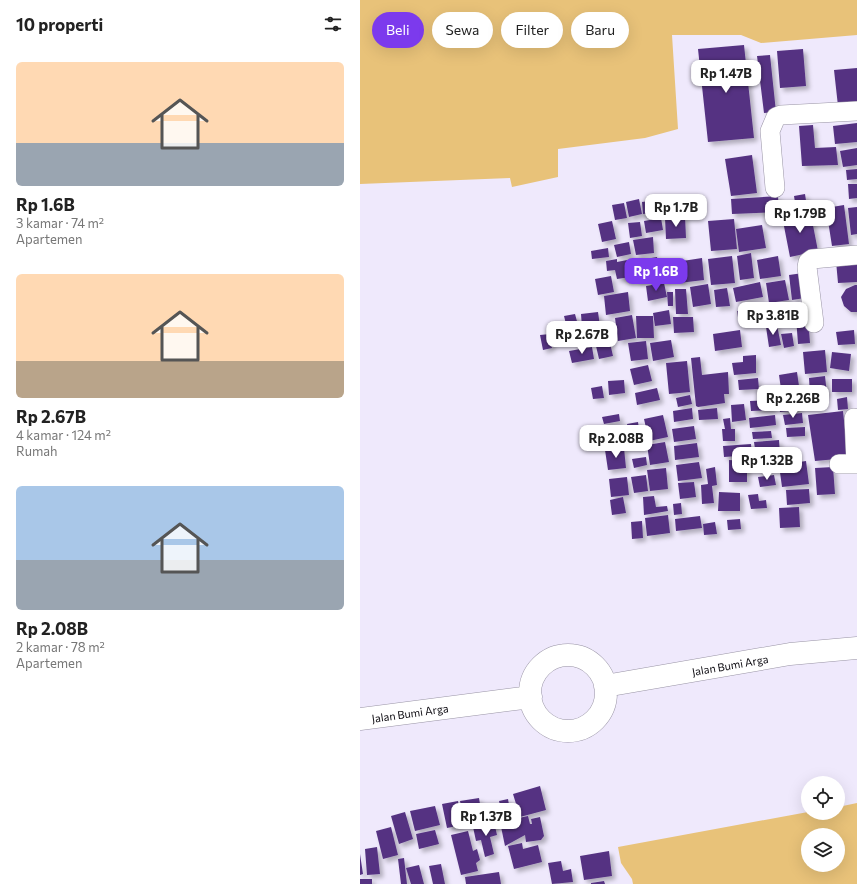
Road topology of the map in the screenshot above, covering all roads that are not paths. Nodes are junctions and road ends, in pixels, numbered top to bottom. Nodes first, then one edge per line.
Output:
1 (857, 111) edge
2 (775, 188) dead end
3 (857, 255) edge
4 (814, 323) dead end
5 (854, 418) dead end
6 (851, 464) edge
7 (857, 648) edge
8 (605, 686) junction
9 (530, 697) junction
10 (360, 720) edge

1 - 2 street
3 - 4 street
5 - 6 street
7 - 8 street, Jalan Bumi Arga
8 - 9 street
8 - 9 street
9 - 10 street, Jalan Bumi Arga

